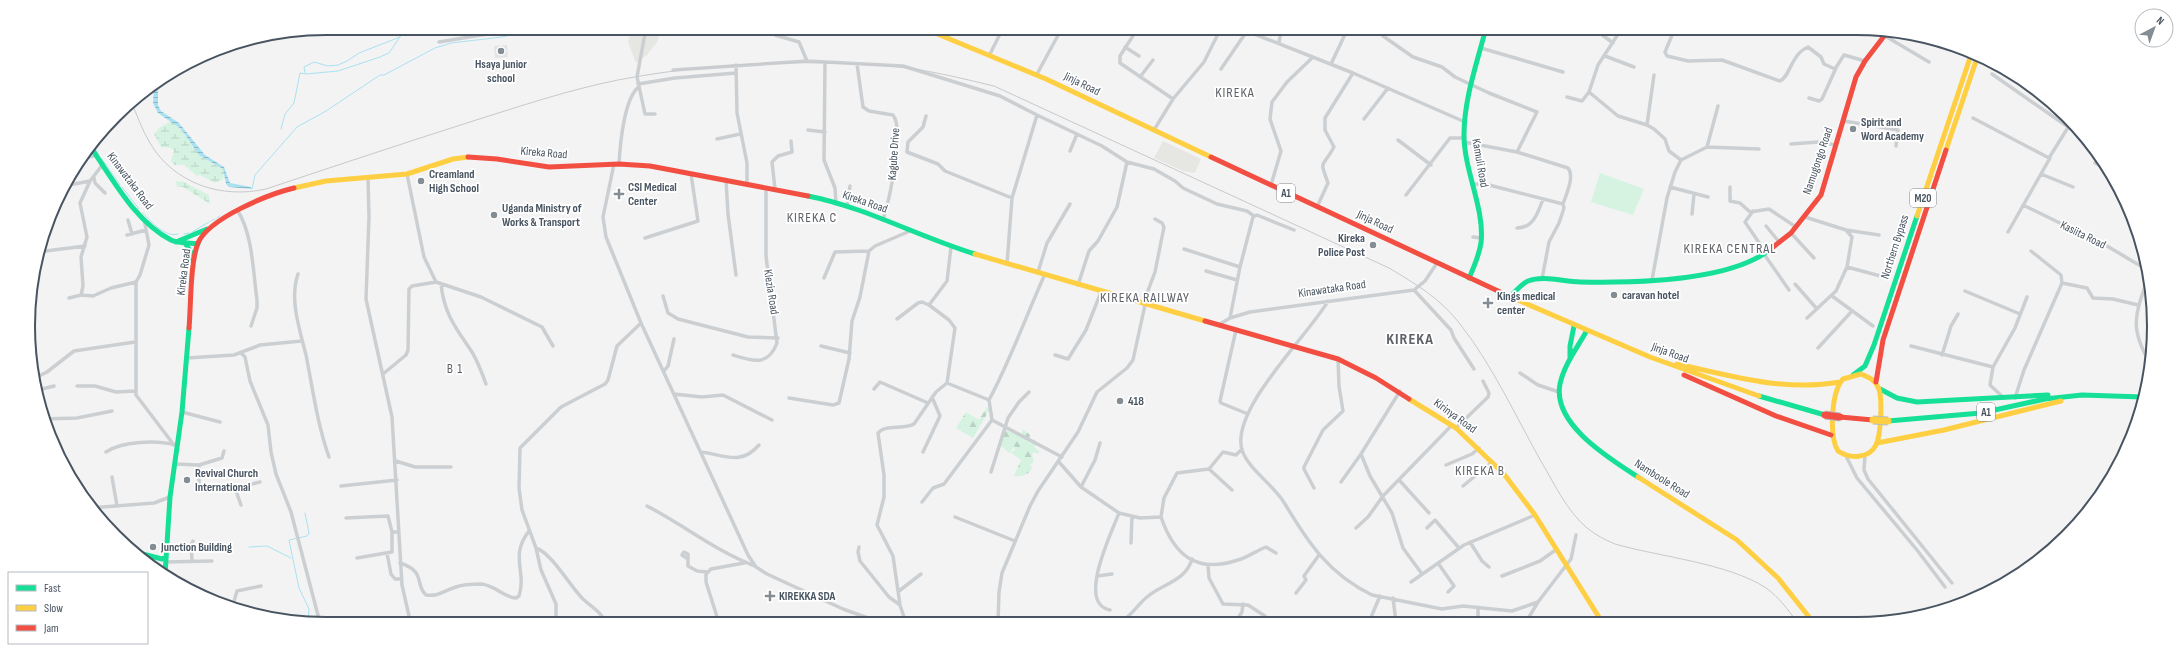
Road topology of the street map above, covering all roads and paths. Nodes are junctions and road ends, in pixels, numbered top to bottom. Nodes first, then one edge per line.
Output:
1 (482, 35) edge
2 (645, 35) edge
3 (773, 35) edge
4 (941, 35) edge
5 (1000, 35) edge
6 (1058, 35) edge
7 (1133, 35) edge
8 (1217, 35) edge
9 (1244, 35) edge
10 (1259, 35) edge
11 (1280, 35) edge
12 (1345, 35) edge
13 (1384, 35) edge
14 (1484, 35) edge
15 (1602, 35) edge
16 (1618, 35) edge
17 (1673, 35) edge
18 (1883, 36) edge
19 (1892, 37) edge
20 (439, 42) dead end
21 (1279, 42) junction
22 (1613, 43) junction
23 (1125, 47) junction
24 (1481, 48) junction
25 (990, 54) junction
26 (1140, 56) dead end
27 (1605, 56) junction
28 (1312, 58) junction
29 (1970, 58) edge
30 (1153, 60) dead end
31 (807, 61) junction
32 (1865, 61) junction
33 (1976, 61) edge
34 (1929, 62) dead end
35 (825, 63) junction
36 (857, 64) junction
37 (1331, 64) junction
38 (736, 65) junction
39 (1634, 67) dead end
40 (1836, 68) junction
41 (1222, 69) dead end
42 (673, 70) dead end
43 (1563, 72) dead end
44 (736, 73) junction
45 (1353, 73) junction
46 (1037, 74) junction
47 (1654, 74) dead end
48 (1992, 74) dead end
49 (1140, 77) junction
50 (1472, 85) junction
51 (638, 86) junction
52 (1388, 88) junction
53 (1590, 92) junction
54 (1567, 97) dead end
55 (631, 98) junction
56 (641, 98) junction
57 (1809, 98) dead end
58 (1173, 99) junction
59 (1718, 106) dead end
60 (655, 114) dead end
61 (1037, 115) junction
62 (926, 116) dead end
63 (1973, 118) dead end
64 (1364, 119) dead end
65 (1844, 121) junction
66 (1465, 122) junction
67 (1647, 125) junction
68 (2068, 127) joint
69 (808, 130) dead end
70 (1154, 130) junction
71 (825, 132) junction
72 (740, 134) junction
73 (1077, 134) junction
74 (717, 139) dead end
75 (1398, 140) dead end
76 (1464, 140) junction
77 (791, 141) dead end
78 (1791, 144) dead end
79 (1836, 145) junction
80 (1896, 146) dead end
81 (1707, 147) junction
82 (1759, 149) dead end
83 (94, 151) edge
84 (1070, 151) dead end
85 (1517, 152) junction
86 (97, 155) junction
87 (89, 157) edge
88 (2050, 158) junction
89 (1681, 160) junction
90 (1127, 162) junction
91 (2095, 163) dead end
92 (103, 164) junction
93 (616, 164) junction
94 (1430, 165) junction
95 (2098, 165) edge
96 (407, 174) junction
97 (691, 174) junction
98 (2041, 174) junction
99 (94, 178) junction
100 (368, 178) junction
101 (726, 180) junction
102 (90, 181) junction
103 (747, 184) junction
104 (1473, 184) junction
105 (72, 185) edge
106 (850, 186) dead end
107 (1271, 186) junction
108 (1670, 187) junction
109 (1730, 187) dead end
110 (766, 188) junction
111 (2073, 188) dead end
112 (775, 189) junction
113 (105, 192) dead end
114 (1406, 194) dead end
115 (1694, 194) junction
116 (1708, 197) dead end
117 (1012, 198) junction
118 (1543, 199) junction
119 (836, 204) junction
120 (1070, 204) dead end
121 (1563, 204) junction
122 (2023, 205) junction
123 (847, 207) junction
124 (1317, 208) junction
125 (238, 211) junction
126 (1753, 211) junction
127 (1692, 214) dead end
128 (1254, 216) junction
129 (1805, 217) junction
130 (144, 218) junction
131 (1155, 219) dead end
132 (128, 220) dead end
133 (883, 220) junction
134 (213, 226) junction
135 (1766, 226) dead end
136 (1796, 227) junction
137 (1517, 228) dead end
138 (146, 230) junction
139 (1294, 230) dead end
140 (1846, 230) junction
141 (910, 231) junction
142 (2008, 232) dead end
143 (1791, 233) junction
144 (1879, 235) dead end
145 (1473, 237) dead end
146 (645, 238) dead end
147 (1481, 238) junction
148 (176, 242) junction
149 (185, 243) junction
150 (1780, 243) junction
151 (198, 244) junction
152 (85, 246) junction
153 (951, 247) junction
154 (1184, 249) dead end
155 (45, 251) edge
156 (869, 251) junction
157 (2032, 251) dead end
158 (1765, 254) junction
159 (1814, 258) dead end
160 (1437, 263) junction
161 (1007, 264) junction
162 (194, 266) junction
163 (1847, 266) junction
164 (2140, 266) edge
165 (1240, 267) junction
166 (1206, 271) dead end
167 (1041, 273) junction
168 (298, 274) dead end
169 (736, 275) dead end
170 (1884, 277) dead end
171 (824, 278) dead end
172 (1469, 278) junction
173 (1542, 279) junction
174 (1237, 280) junction
175 (1652, 280) junction
176 (136, 282) junction
177 (436, 282) junction
178 (2062, 283) junction
179 (441, 284) junction
180 (1795, 284) dead end
181 (1078, 285) junction
182 (2145, 287) edge
183 (1414, 290) junction
184 (1789, 290) dead end
185 (1965, 291) dead end
186 (1101, 292) junction
187 (81, 295) junction
188 (663, 296) dead end
189 (1832, 296) junction
190 (1510, 297) junction
191 (2027, 297) dead end
192 (69, 298) dead end
193 (1328, 300) junction
194 (1144, 304) junction
195 (929, 305) junction
196 (2138, 305) junction
197 (1817, 309) junction
198 (1852, 311) junction
199 (1958, 314) dead end
200 (2020, 314) junction
201 (1230, 318) junction
202 (1807, 318) dead end
203 (897, 319) dead end
204 (642, 323) junction
205 (1220, 324) junction
206 (251, 326) dead end
207 (1574, 326) junction
208 (1873, 326) dead end
209 (1236, 330) junction
210 (1586, 332) junction
211 (778, 338) junction
212 (674, 339) dead end
213 (302, 341) junction
214 (135, 342) junction
215 (552, 346) dead end
216 (821, 346) dead end
217 (1911, 346) dead end
218 (1294, 347) junction
219 (1818, 348) dead end
220 (241, 353) junction
221 (850, 353) junction
222 (2146, 354) edge
223 (733, 355) dead end
224 (1055, 355) dead end
225 (1942, 355) junction
226 (187, 358) junction
227 (1650, 358) junction
228 (1338, 359) junction
229 (1570, 359) junction
230 (1993, 367) junction
231 (1474, 369) dead end
232 (664, 371) junction
233 (1520, 373) dead end
234 (39, 374) edge
235 (383, 374) junction
236 (1853, 375) junction
237 (1483, 381) dead end
238 (1840, 382) junction
239 (947, 383) junction
240 (486, 384) dead end
241 (1877, 385) junction
242 (54, 386) dead end
243 (77, 386) dead end
244 (42, 389) edge
245 (874, 389) dead end
246 (136, 391) junction
247 (1400, 391) junction
248 (1029, 392) dead end
249 (1559, 392) junction
250 (674, 394) junction
251 (2082, 395) junction
252 (932, 397) junction
253 (2138, 397) edge
254 (789, 398) dead end
255 (2004, 399) junction
256 (2015, 399) junction
257 (989, 400) junction
258 (928, 403) junction
259 (112, 411) dead end
260 (182, 412) junction
261 (1248, 414) junction
262 (50, 419) edge
263 (772, 420) dead end
264 (992, 420) junction
265 (220, 422) dead end
266 (1005, 427) junction
267 (1454, 427) junction
268 (1831, 435) junction
269 (1100, 442) dead end
270 (1877, 443) junction
271 (759, 445) dead end
272 (176, 446) junction
273 (1479, 448) junction
274 (1242, 449) junction
275 (224, 451) dead end
276 (106, 452) dead end
277 (701, 452) junction
278 (923, 452) dead end
279 (1361, 454) junction
280 (1865, 454) junction
281 (1846, 456) junction
282 (329, 457) dead end
283 (1062, 457) junction
284 (396, 461) junction
285 (1059, 462) junction
286 (1492, 462) junction
287 (175, 464) junction
288 (198, 465) junction
289 (1446, 465) dead end
290 (451, 468) dead end
291 (1209, 469) junction
292 (991, 472) dead end
293 (112, 477) dead end
294 (397, 480) junction
295 (1400, 481) junction
296 (260, 482) dead end
297 (1341, 482) dead end
298 (341, 486) dead end
299 (1463, 486) dead end
300 (1081, 487) junction
301 (235, 488) junction
302 (1314, 488) dead end
303 (1232, 490) dead end
304 (1383, 496) junction
305 (170, 497) junction
306 (922, 502) dead end
307 (241, 505) dead end
308 (117, 506) junction
309 (647, 506) dead end
310 (98, 507) edge
311 (1119, 513) junction
312 (1429, 513) dead end
313 (1536, 515) junction
314 (1132, 516) junction
315 (955, 517) dead end
316 (1161, 517) junction
317 (346, 518) dead end
318 (1356, 528) dead end
319 (1427, 528) dead end
320 (529, 531) junction
321 (392, 532) junction
322 (398, 532) junction
323 (1576, 535) dead end
324 (193, 541) dead end
325 (1014, 541) junction
326 (1470, 542) junction
327 (1131, 543) dead end
328 (859, 547) dead end
329 (536, 548) junction
330 (1459, 548) junction
331 (1557, 549) junction
332 (387, 553) junction
333 (1276, 553) dead end
334 (146, 555) edge
335 (1319, 555) junction
336 (357, 558) dead end
337 (688, 559) dead end
338 (1192, 559) junction
339 (166, 560) junction
340 (192, 560) junction
341 (212, 561) dead end
342 (745, 562) junction
343 (400, 563) junction
344 (1438, 563) junction
345 (1568, 564) junction
346 (1208, 565) junction
347 (756, 567) junction
348 (1489, 567) dead end
349 (165, 569) edge
350 (707, 572) junction
351 (921, 574) dead end
352 (1112, 574) dead end
353 (1422, 574) junction
354 (1097, 576) junction
355 (1502, 576) dead end
356 (401, 579) junction
357 (1411, 582) dead end
358 (1952, 583) dead end
359 (261, 586) dead end
360 (1945, 587) dead end
361 (899, 591) junction
362 (1448, 592) dead end
363 (1296, 593) dead end
364 (1380, 596) junction
365 (1392, 598) junction
366 (234, 602) edge
367 (1538, 602) junction
368 (1243, 604) junction
369 (900, 605) junction
370 (1478, 607) junction
371 (1110, 610) dead end
372 (1265, 616) dead end
373 (318, 617) edge
374 (410, 617) edge
375 (556, 617) edge
376 (604, 617) edge
377 (717, 617) edge
378 (866, 617) edge
379 (904, 617) edge
380 (998, 617) edge
381 (1127, 617) edge
382 (1238, 617) edge
383 (1371, 617) edge
384 (1395, 617) edge
385 (1478, 617) edge
386 (1529, 617) edge
387 (1599, 617) edge
388 (1809, 617) edge

1 - 20 street
2 - 51 street
3 - 31 street
4 - 25 main road, Jinja Road / A1
5 - 25 street
6 - 46 street
7 - 23 street
8 - 58 street
9 - 41 street
10 - 21 street
11 - 21 street
12 - 37 street
13 - 50 street
14 - 24 main road, Kamuli Road
15 - 22 street
16 - 22 street
17 - 40 street
18 - 32 main road, Namugongo Road
19 - 34 street
21 - 28 street
22 - 27 street
23 - 26 street
23 - 49 street
24 - 43 street
24 - 50 main road, Kamuli Road
25 - 46 main road, Jinja Road / A1
27 - 39 street
27 - 53 street
28 - 37 street
28 - 107 street
29 - 236 main road, Northern Bypass / M20
30 - 49 street
31 - 35 street
31 - 38 street
32 - 40 street
32 - 65 main road, Namugongo Road
33 - 241 main road, Northern Bypass / M20
35 - 36 street
35 - 71 street
36 - 61 street
36 - 133 street, Kagube Drive
37 - 45 street
38 - 42 street
38 - 44 street
40 - 57 street
44 - 51 street
44 - 72 street
45 - 52 street
45 - 124 street
46 - 70 main road, Jinja Road / A1
47 - 67 street
48 - 68 street
49 - 58 street
50 - 66 main road, Kamuli Road
50 - 85 street
51 - 55 street
51 - 56 street
52 - 64 street
52 - 66 street
53 - 54 street
53 - 67 street
55 - 56 street
55 - 93 street
56 - 60 street
58 - 70 street
59 - 81 street
61 - 73 street
61 - 117 street
62 - 117 street
63 - 88 street
65 - 79 main road, Namugongo Road
65 - 80 street
66 - 76 main road, Kamuli Road
67 - 89 street
68 - 88 street
69 - 71 street
70 - 107 main road, Jinja Road / A1
71 - 119 street
72 - 74 street
72 - 103 street
73 - 84 street
73 - 90 street
75 - 94 street
76 - 85 street
76 - 94 street
76 - 104 main road, Kamuli Road
77 - 112 street
78 - 79 street
79 - 129 main road, Namugongo Road
81 - 82 street
81 - 89 street
83 - 86 main road, Kinawataka Road
85 - 121 street
86 - 87 street
86 - 92 main road, Kinawataka Road
88 - 98 street
89 - 108 street
90 - 128 street
90 - 181 street
91 - 95 street
92 - 99 street
92 - 130 main road, Kinawataka Road
93 - 96 main road, Kireka Road
93 - 97 main road, Kireka Road
93 - 204 street
94 - 114 street
96 - 100 main road, Kireka Road
96 - 177 street
97 - 101 main road, Kireka Road
97 - 146 street
98 - 111 street
98 - 122 street
99 - 102 street
99 - 113 street
100 - 125 main road, Kireka Road
100 - 235 street
101 - 103 main road, Kireka Road
101 - 169 street
102 - 105 street
102 - 152 street
103 - 110 main road, Kireka Road
104 - 118 street
104 - 147 main road, Kamuli Road
106 - 123 street
107 - 124 main road, Jinja Road / A1
108 - 115 street
108 - 175 street
109 - 126 street
110 - 112 main road, Kireka Road
110 - 211 street, Klezia Road
112 - 119 main road, Kireka Road
115 - 116 street
115 - 127 street
117 - 161 street
118 - 121 street
118 - 137 street
119 - 123 main road, Kireka Road
120 - 167 street
121 - 173 street
122 - 142 street
122 - 164 street, Kasiita Road
123 - 133 main road, Kireka Road
124 - 160 main road, Jinja Road / A1
125 - 134 main road, Kireka Road
125 - 206 street
126 - 136 street
126 - 158 street
128 - 139 street
128 - 165 street
129 - 136 main road, Namugongo Road
129 - 140 street
130 - 138 street
130 - 148 main road, Kinawataka Road
131 - 194 street
132 - 138 street
133 - 141 main road, Kireka Road
134 - 148 main road
134 - 151 main road, Kireka Road
135 - 150 street
136 - 143 main road, Namugongo Road
138 - 176 street
140 - 144 street
140 - 163 street
141 - 153 main road, Kireka Road
141 - 156 street
143 - 150 main road, Namugongo Road
143 - 159 street
145 - 147 street
147 - 172 main road, Kamuli Road
148 - 149 main road, Kinawataka Road
149 - 151 main road, Kinawataka Road
149 - 162 main road
150 - 158 main road, Namugongo Road
151 - 162 main road, Kireka Road
152 - 155 street
152 - 187 street
153 - 161 main road, Kireka Road
153 - 195 street
154 - 165 street
156 - 171 street
156 - 221 street
157 - 178 street
158 - 175 main road, Namugongo Road
158 - 184 street
160 - 172 main road, Jinja Road / A1
160 - 183 street
161 - 167 main road, Kireka Road
162 - 226 main road, Kireka Road
163 - 170 street
163 - 189 street
165 - 174 street
166 - 174 street
167 - 181 main road, Kireka Road
167 - 257 street
168 - 213 street
172 - 190 main road, Jinja Road / A1
173 - 175 main road, Namugongo Road
173 - 190 main road, Namugongo Road
174 - 201 street
176 - 187 street
176 - 214 street
177 - 179 street
177 - 235 street
178 - 196 street
178 - 256 street
179 - 215 street
179 - 240 street
180 - 197 street
181 - 186 main road, Kireka Road
182 - 196 street
183 - 193 street, Kinawataka Road
183 - 231 street
185 - 200 street
186 - 194 main road, Kireka Road
186 - 224 street
187 - 192 street
188 - 211 street
189 - 197 street
189 - 198 street
190 - 207 main road, Jinja Road / A1
191 - 200 street
193 - 201 street, Kinawataka Road
193 - 218 street
194 - 205 main road, Kireka Road
194 - 283 street
195 - 203 street
195 - 239 street
196 - 222 street
197 - 202 street
198 - 208 street
198 - 219 street
199 - 225 street
200 - 230 street
201 - 205 street, Kinawataka Road
204 - 232 street
204 - 320 street
205 - 209 main road, Kirinya Road
207 - 210 main road, Jinja Road / A1
207 - 229 main road
209 - 218 main road, Kirinya Road
209 - 261 street
210 - 227 main road, Jinja Road / A1
210 - 229 main road, Namboole Road
211 - 223 street
212 - 232 street
213 - 220 street
213 - 282 street
214 - 234 street
214 - 246 street
216 - 221 street
217 - 225 street
218 - 228 main road, Kirinya Road
218 - 261 street
220 - 226 street
220 - 373 street
221 - 254 street
225 - 230 street
226 - 260 main road, Kireka Road
227 - 238 main road
227 - 251 main road, Jinja Road / A1, bridge
227 - 268 main road
228 - 247 main road, Kirinya Road
228 - 302 street
229 - 249 main road, Namboole Road
230 - 255 street
232 - 250 street
233 - 249 street
235 - 284 street
236 - 238 main road
236 - 241 main road
237 - 267 street
238 - 268 main road
239 - 252 street
239 - 257 street
241 - 255 main road
241 - 270 main road
242 - 244 street
243 - 246 street
245 - 258 street
246 - 272 street
247 - 267 main road, Kirinya Road
247 - 279 street
248 - 266 street
249 - 388 main road, Namboole Road
250 - 263 street
250 - 277 street
251 - 253 main road, A1
251 - 256 main road
251 - 270 main road
252 - 258 street
252 - 278 street
255 - 256 main road
257 - 264 street
258 - 361 street
259 - 262 street
260 - 265 street
260 - 272 main road, Kireka Road
261 - 274 street
264 - 266 street
264 - 306 street
266 - 283 street
266 - 292 street
267 - 273 main road, Kirinya Road
267 - 295 street
268 - 281 main road
269 - 300 street
270 - 280 main road
271 - 277 street
272 - 276 street
272 - 287 main road, Kireka Road
273 - 286 main road, Kirinya Road
273 - 289 street
274 - 291 street
274 - 335 street
275 - 288 street
277 - 347 street
279 - 297 street
279 - 304 street
280 - 281 main road
280 - 358 street
281 - 360 street
283 - 285 street
284 - 290 street
284 - 294 street
285 - 300 street
285 - 325 street
286 - 299 street
286 - 313 main road, Kirinya Road
287 - 288 street
287 - 305 main road, Kireka Road
288 - 301 street
291 - 303 street
291 - 316 street
293 - 308 street
294 - 298 street
294 - 322 street
295 - 304 street
295 - 312 street
296 - 301 street
300 - 311 street
301 - 307 street
304 - 318 street
304 - 353 street
305 - 308 street
305 - 339 main road, Kireka Road
308 - 310 street
309 - 342 street
311 - 314 street
311 - 354 street
313 - 326 street
313 - 331 main road, Kirinya Road
314 - 316 street
314 - 327 street
315 - 325 street
316 - 338 street
317 - 321 street
319 - 330 street
320 - 329 street
320 - 343 street
321 - 322 street
321 - 332 street
322 - 343 street
323 - 345 street
324 - 340 street
325 - 380 street
326 - 330 street
326 - 348 street
328 - 369 street
329 - 375 street
329 - 376 street
330 - 344 street
331 - 345 main road, Kirinya Road
331 - 355 street
332 - 336 street
332 - 356 street
333 - 346 street
334 - 339 main road
335 - 363 street
335 - 364 street
337 - 350 street
338 - 346 street
338 - 381 street
339 - 340 street
339 - 349 main road, Kireka Road
340 - 341 street
342 - 347 street
342 - 350 street
343 - 356 street
344 - 353 street
344 - 362 street
345 - 367 street
345 - 387 main road, Kirinya Road
346 - 368 street
347 - 378 street
350 - 377 street
351 - 361 street
352 - 354 street
353 - 357 street
354 - 371 street
356 - 374 street
359 - 366 street
361 - 369 street
364 - 365 street
364 - 383 street
365 - 370 street
365 - 384 street
367 - 370 street
367 - 386 street
368 - 372 street
368 - 382 street
369 - 379 street
370 - 385 street

